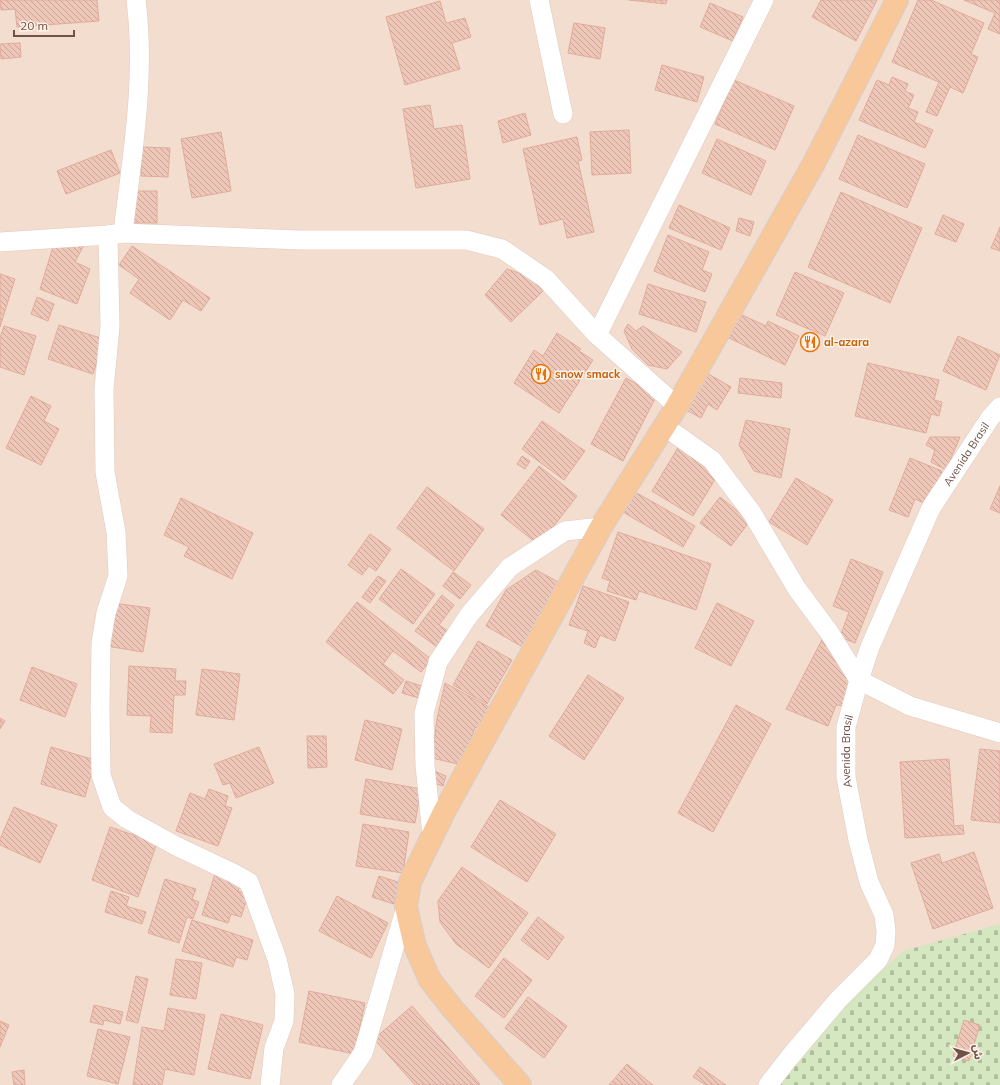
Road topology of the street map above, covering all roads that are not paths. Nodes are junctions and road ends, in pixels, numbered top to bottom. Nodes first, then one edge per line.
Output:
1 (136, 0) edge
2 (539, 0) edge
3 (764, 0) edge
4 (897, 0) edge
5 (563, 114) dead end
6 (115, 234) junction
7 (0, 242) edge
8 (597, 335) junction
9 (677, 406) junction
10 (1000, 407) edge
11 (664, 426) junction
12 (601, 526) junction
13 (859, 680) junction
14 (1000, 733) edge
15 (432, 836) junction
16 (406, 907) junction
17 (270, 1085) edge
18 (341, 1085) edge
19 (520, 1085) edge
20 (768, 1085) edge

1 - 6 street
2 - 5 street
3 - 8 street
4 - 9 main road
6 - 7 street
6 - 8 street
6 - 17 street
8 - 9 street
9 - 11 main road
10 - 13 street, Avenida Brasil
11 - 12 main road
11 - 13 street
12 - 15 main road
12 - 15 street
13 - 14 street
13 - 20 street, Avenida Brasil
15 - 16 main road
16 - 18 street
16 - 19 main road

